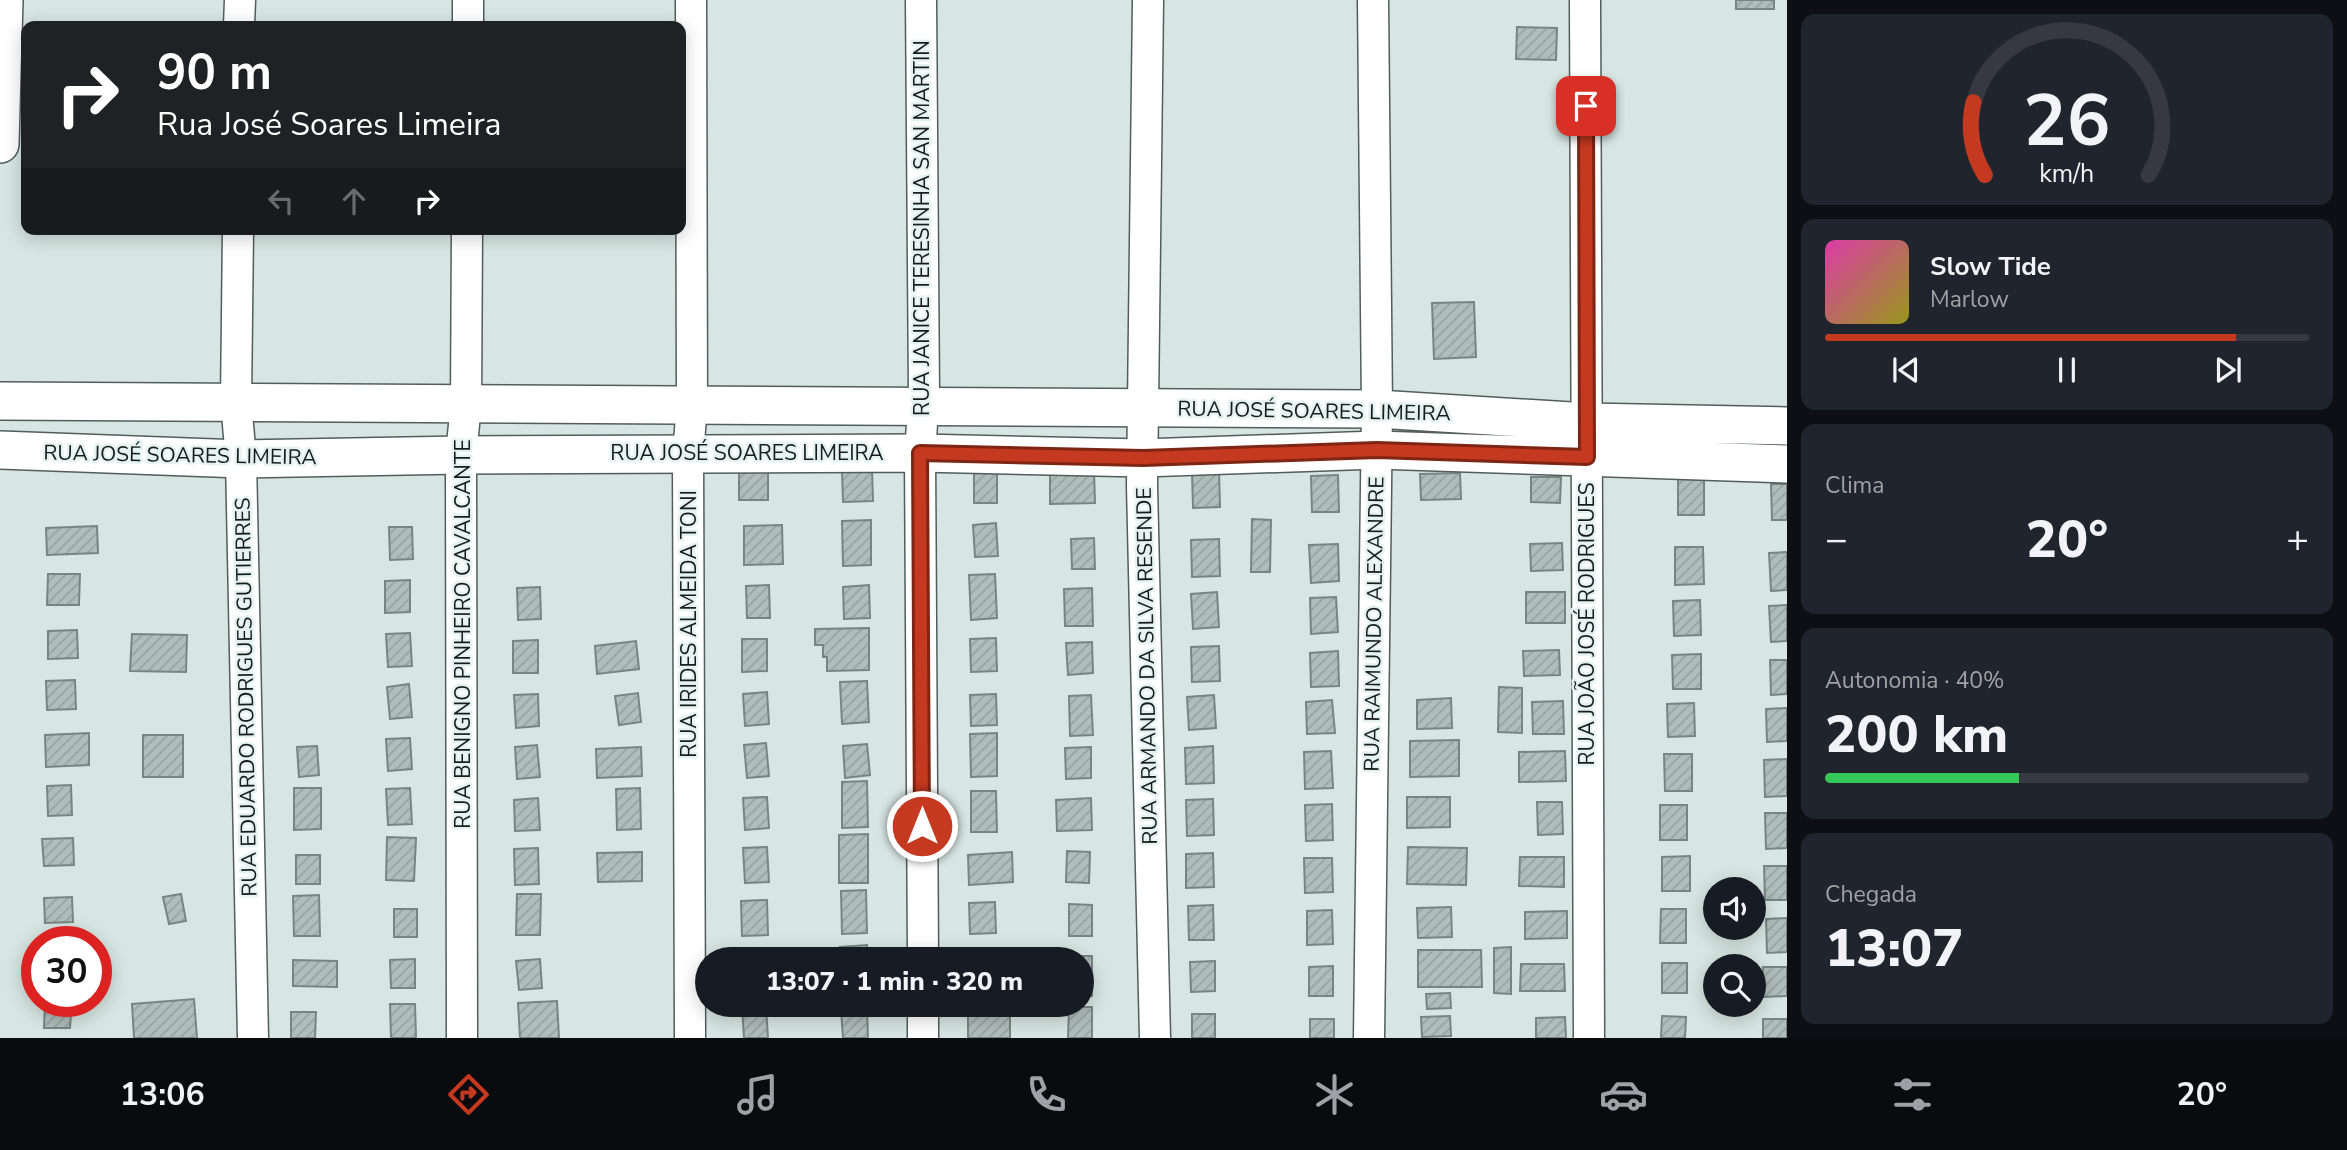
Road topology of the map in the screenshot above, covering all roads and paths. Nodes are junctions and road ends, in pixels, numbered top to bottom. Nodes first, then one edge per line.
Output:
1 (4, 0) edge
2 (240, 0) edge
3 (468, 0) edge
4 (691, 0) edge
5 (921, 0) edge
6 (1148, 0) edge
7 (1373, 0) edge
8 (1585, 0) edge
9 (239, 21) edge
10 (468, 21) edge
11 (0, 144) edge
12 (238, 235) edge
13 (467, 235) edge
14 (0, 401) edge
15 (236, 402) junction
16 (466, 404) junction
17 (692, 405) junction
18 (924, 407) junction
19 (1143, 407) junction
20 (1377, 409) junction
21 (1787, 426) edge
22 (1587, 440) junction
23 (0, 450) edge
24 (1377, 450) junction
25 (920, 453) junction
26 (688, 454) junction
27 (461, 455) junction
28 (1143, 458) junction
29 (241, 459) junction
30 (1787, 464) edge
31 (922, 947) edge
32 (923, 1017) edge
33 (253, 1038) edge
34 (462, 1038) edge
35 (690, 1038) edge
36 (923, 1038) edge
37 (1155, 1038) edge
38 (1369, 1038) edge
39 (1589, 1038) edge

1 - 11 street
2 - 9 street
3 - 10 street
4 - 17 street, RUA IRIDES ALMEIDA TONI
5 - 18 street, RUA JANICE TERESINHA SAN MARTIN
6 - 19 street, RUA ARMANDO DA SILVA RESENDE
7 - 20 street, RUA RAIMUNDO ALEXANDRE
8 - 22 street, RUA JOÃO JOSÉ RODRIGUES
12 - 15 street, RUA EDUARDO RODRIGUES GUTIERRES
13 - 16 street, RUA BENIGNO PINHEIRO CAVALCANTE
14 - 15 street, RUA JOSÉ SOARES LIMEIRA
15 - 16 street, RUA JOSÉ SOARES LIMEIRA
15 - 29 street, RUA EDUARDO RODRIGUES GUTIERRES
16 - 17 street, RUA JOSÉ SOARES LIMEIRA
16 - 27 street, RUA BENIGNO PINHEIRO CAVALCANTE
17 - 18 street, RUA JOSÉ SOARES LIMEIRA
17 - 26 street, RUA IRIDES ALMEIDA TONI
18 - 19 street, RUA JOSÉ SOARES LIMEIRA
18 - 25 street, RUA JANICE TERESINHA SAN MARTIN
19 - 20 street, RUA JOSÉ SOARES LIMEIRA
19 - 28 street, RUA ARMANDO DA SILVA RESENDE
20 - 22 street, RUA JOSÉ SOARES LIMEIRA
20 - 24 street, RUA RAIMUNDO ALEXANDRE
21 - 22 street, RUA JOSÉ SOARES LIMEIRA
22 - 24 street, RUA JOSÉ SOARES LIMEIRA
22 - 30 street, RUA JOSÉ SOARES LIMEIRA
22 - 39 street, RUA JOÃO JOSÉ RODRIGUES
23 - 29 street, RUA JOSÉ SOARES LIMEIRA
24 - 28 street, RUA JOSÉ SOARES LIMEIRA
24 - 38 street, RUA RAIMUNDO ALEXANDRE
25 - 26 street, RUA JOSÉ SOARES LIMEIRA
25 - 28 street, RUA JOSÉ SOARES LIMEIRA
25 - 31 street, RUA JANICE TERESINHA SAN MARTIN
26 - 27 street, RUA JOSÉ SOARES LIMEIRA
26 - 35 street, RUA IRIDES ALMEIDA TONI
27 - 29 street, RUA JOSÉ SOARES LIMEIRA
27 - 34 street, RUA BENIGNO PINHEIRO CAVALCANTE
28 - 37 street, RUA ARMANDO DA SILVA RESENDE
29 - 33 street, RUA EDUARDO RODRIGUES GUTIERRES
32 - 36 street

